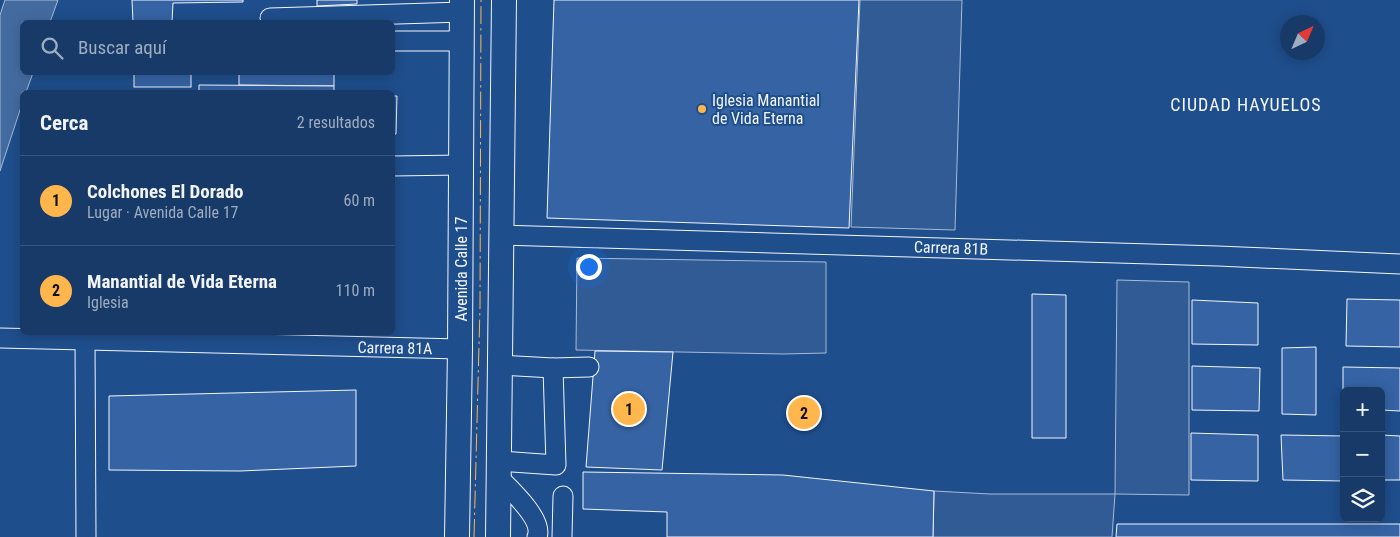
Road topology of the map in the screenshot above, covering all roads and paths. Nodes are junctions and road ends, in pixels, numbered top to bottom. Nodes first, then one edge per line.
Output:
1 (504, 0) edge
2 (462, 6) edge
3 (416, 7) edge
4 (270, 18) dead end
5 (395, 41) edge
6 (462, 41) junction
7 (461, 165) junction
8 (395, 166) edge
9 (501, 235) junction
10 (1400, 264) edge
11 (0, 338) edge
12 (86, 340) junction
13 (460, 349) junction
14 (500, 364) junction
15 (589, 367) dead end
16 (553, 368) junction
17 (499, 470) junction
18 (563, 496) dead end
19 (538, 535) edge
20 (562, 535) edge
21 (86, 537) edge
22 (457, 537) edge
23 (498, 537) edge

1 - 9 main road
2 - 3 street
2 - 6 main road, Avenida Calle 17
3 - 4 street
5 - 6 street
6 - 7 main road, Avenida Calle 17
7 - 8 street
7 - 13 main road, Avenida Calle 17
9 - 10 street, Carrera 81B
9 - 14 main road
11 - 12 street, Carrera 81A
12 - 13 street, Carrera 81A
12 - 21 street
13 - 22 main road, Avenida Calle 17
14 - 16 street
14 - 17 main road
15 - 16 street
16 - 17 street
17 - 19 street
17 - 23 main road
18 - 20 street
19 - 20 street

